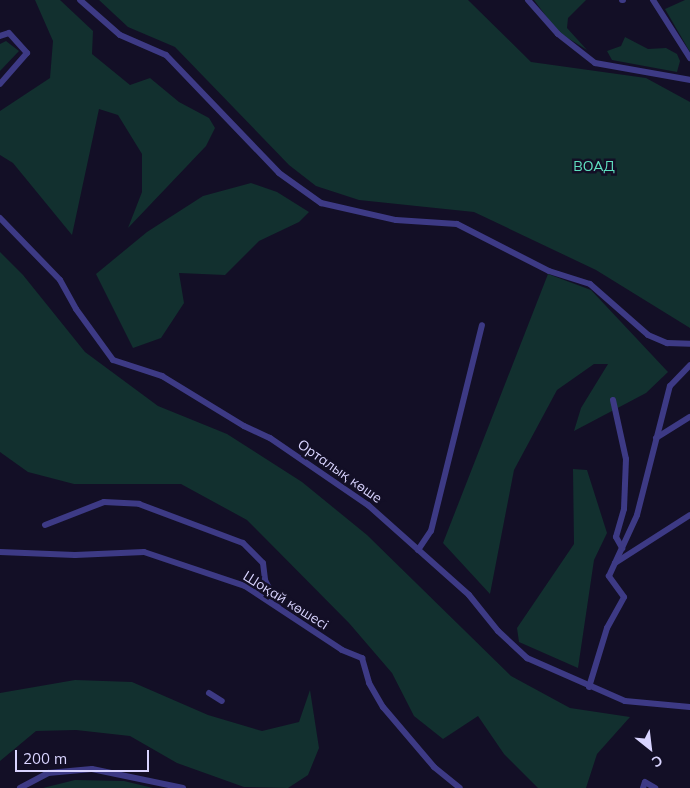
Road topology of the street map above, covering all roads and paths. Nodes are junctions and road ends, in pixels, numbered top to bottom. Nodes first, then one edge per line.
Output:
1 (80, 0) edge
2 (528, 0) edge
3 (653, 0) edge
4 (0, 36) edge
5 (690, 58) edge
6 (690, 80) edge
7 (0, 84) edge
8 (0, 218) edge
9 (482, 325) dead end
10 (690, 344) edge
11 (690, 365) edge
12 (613, 400) dead end
13 (690, 418) edge
14 (656, 438) junction
15 (690, 515) edge
16 (45, 525) dead end
17 (622, 548) junction
18 (418, 550) junction
19 (0, 552) edge
20 (615, 563) junction
21 (280, 608) junction
22 (589, 687) junction
23 (210, 694) dead end
24 (222, 701) dead end
25 (690, 707) edge
26 (455, 787) edge
27 (20, 788) edge
28 (183, 788) edge
29 (643, 788) edge
30 (655, 788) edge

1 - 10 street
2 - 6 street
3 - 5 street
4 - 7 street
8 - 18 street, Орталық көше
9 - 18 street
11 - 14 street
12 - 17 street
13 - 14 street
14 - 17 street
15 - 20 street
16 - 21 street
17 - 20 street
18 - 22 street, Орталық көше
19 - 21 street, Шоқай көшесі
20 - 22 street
21 - 26 street, Шоқай көшесі
22 - 25 street, Орталық көше
23 - 24 street
27 - 28 street
29 - 30 street

